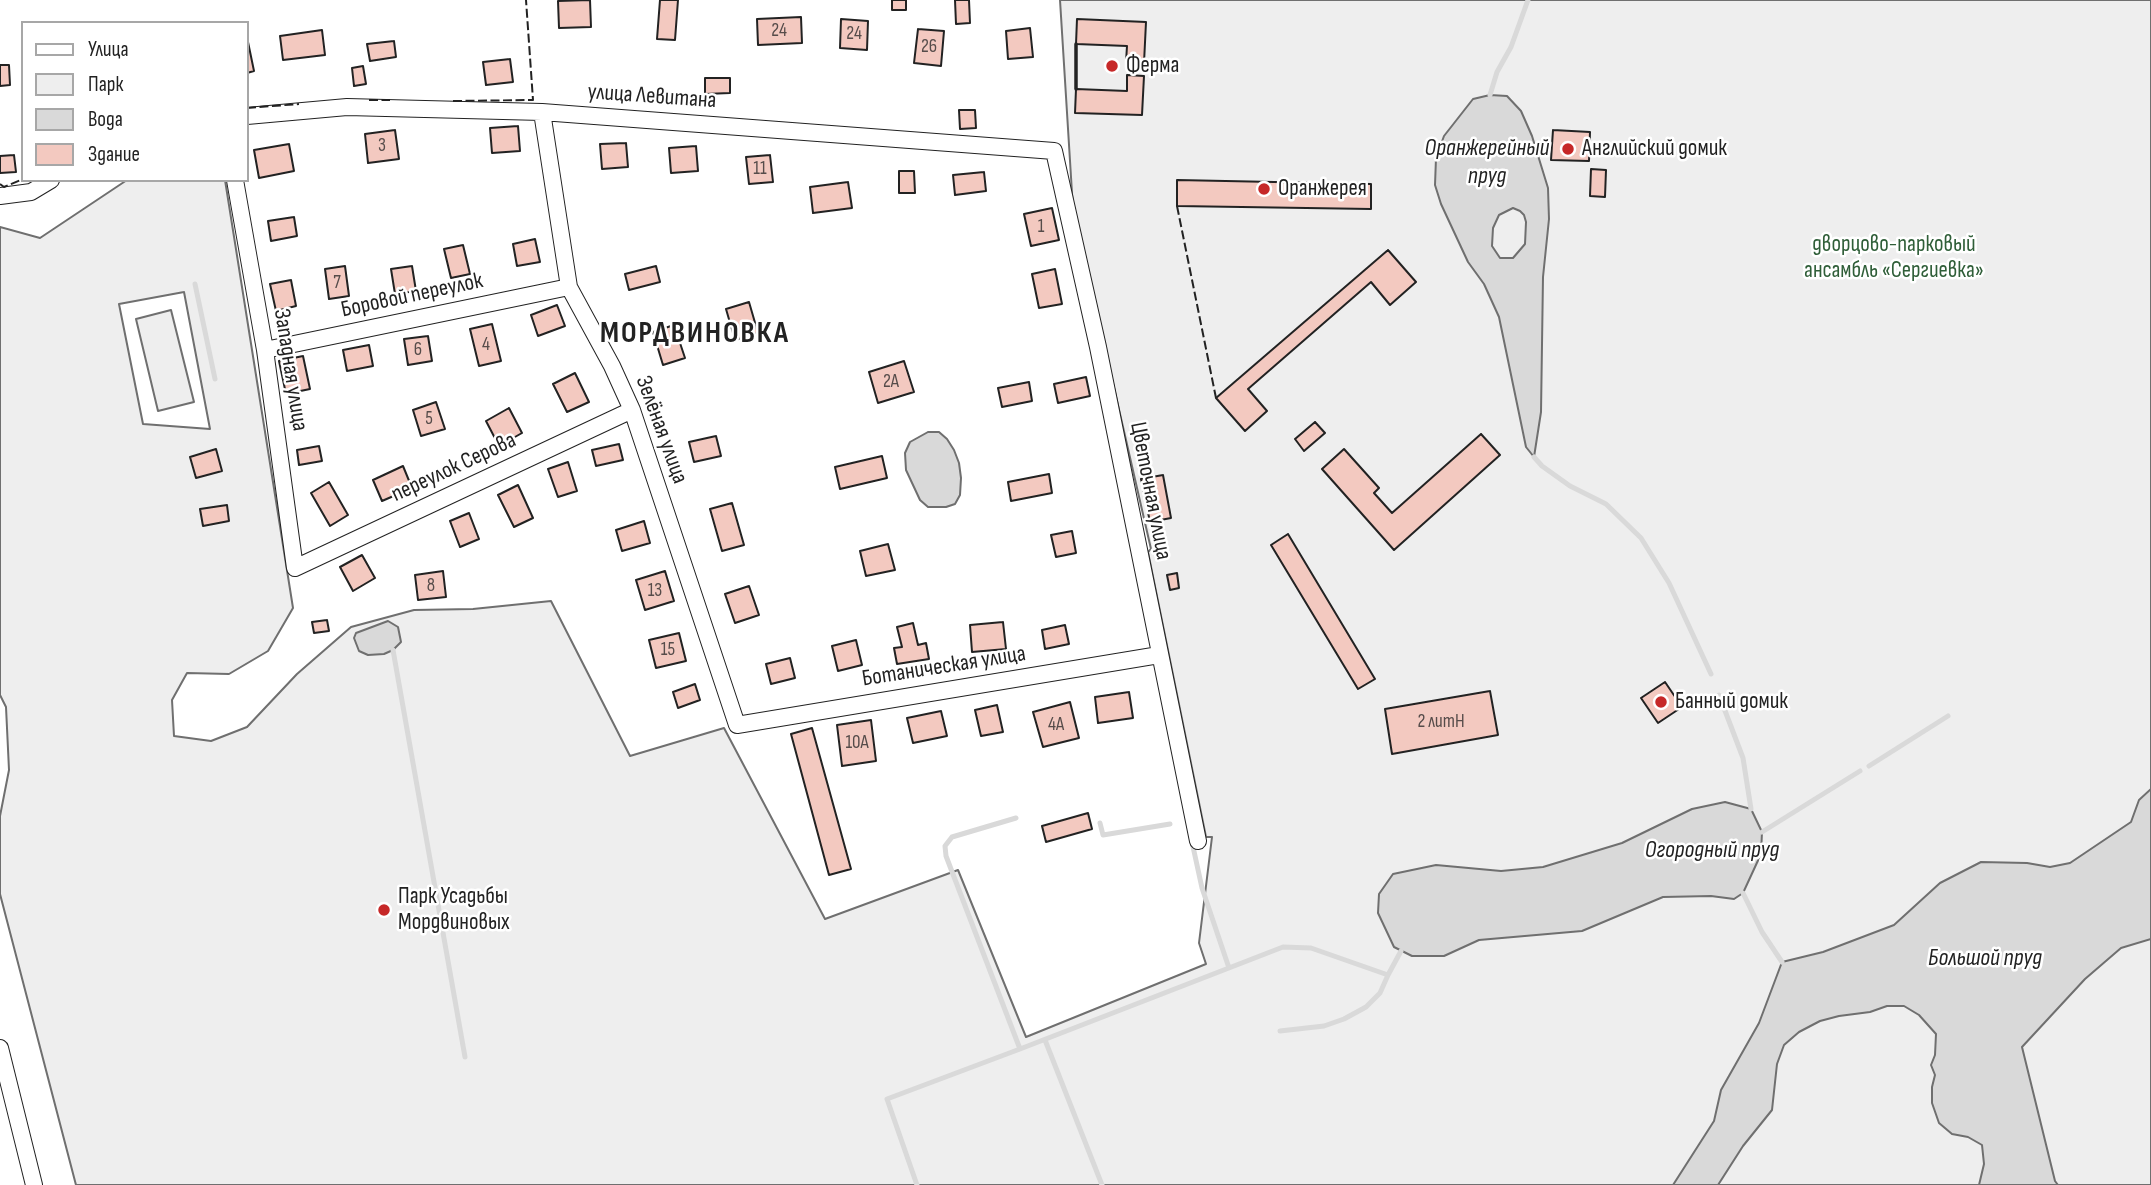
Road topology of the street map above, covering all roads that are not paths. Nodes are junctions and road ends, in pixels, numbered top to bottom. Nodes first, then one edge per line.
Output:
1 (542, 111) junction
2 (248, 116) edge
3 (1054, 151) joint
4 (48, 182) edge
5 (235, 182) edge
6 (0, 196) edge
7 (569, 287) junction
8 (265, 350) junction
9 (632, 410) junction
10 (295, 568) joint
11 (1159, 655) junction
12 (737, 725) joint
13 (1198, 841) dead end
14 (0, 1048) edge
15 (34, 1185) edge

1 - 2 street, улица Левитана
1 - 3 street, улица Левитана
1 - 7 street, Зелёная улица
3 - 11 street, Цветочная улица
4 - 6 street
5 - 8 street, Западная улица
7 - 8 street, Боровой переулок
7 - 9 street, Зелёная улица
8 - 10 street, Западная улица
9 - 10 street, переулок Серова
9 - 12 street, Зелёная улица
11 - 12 street, Ботаническая улица
11 - 13 street, Цветочная улица
14 - 15 street

